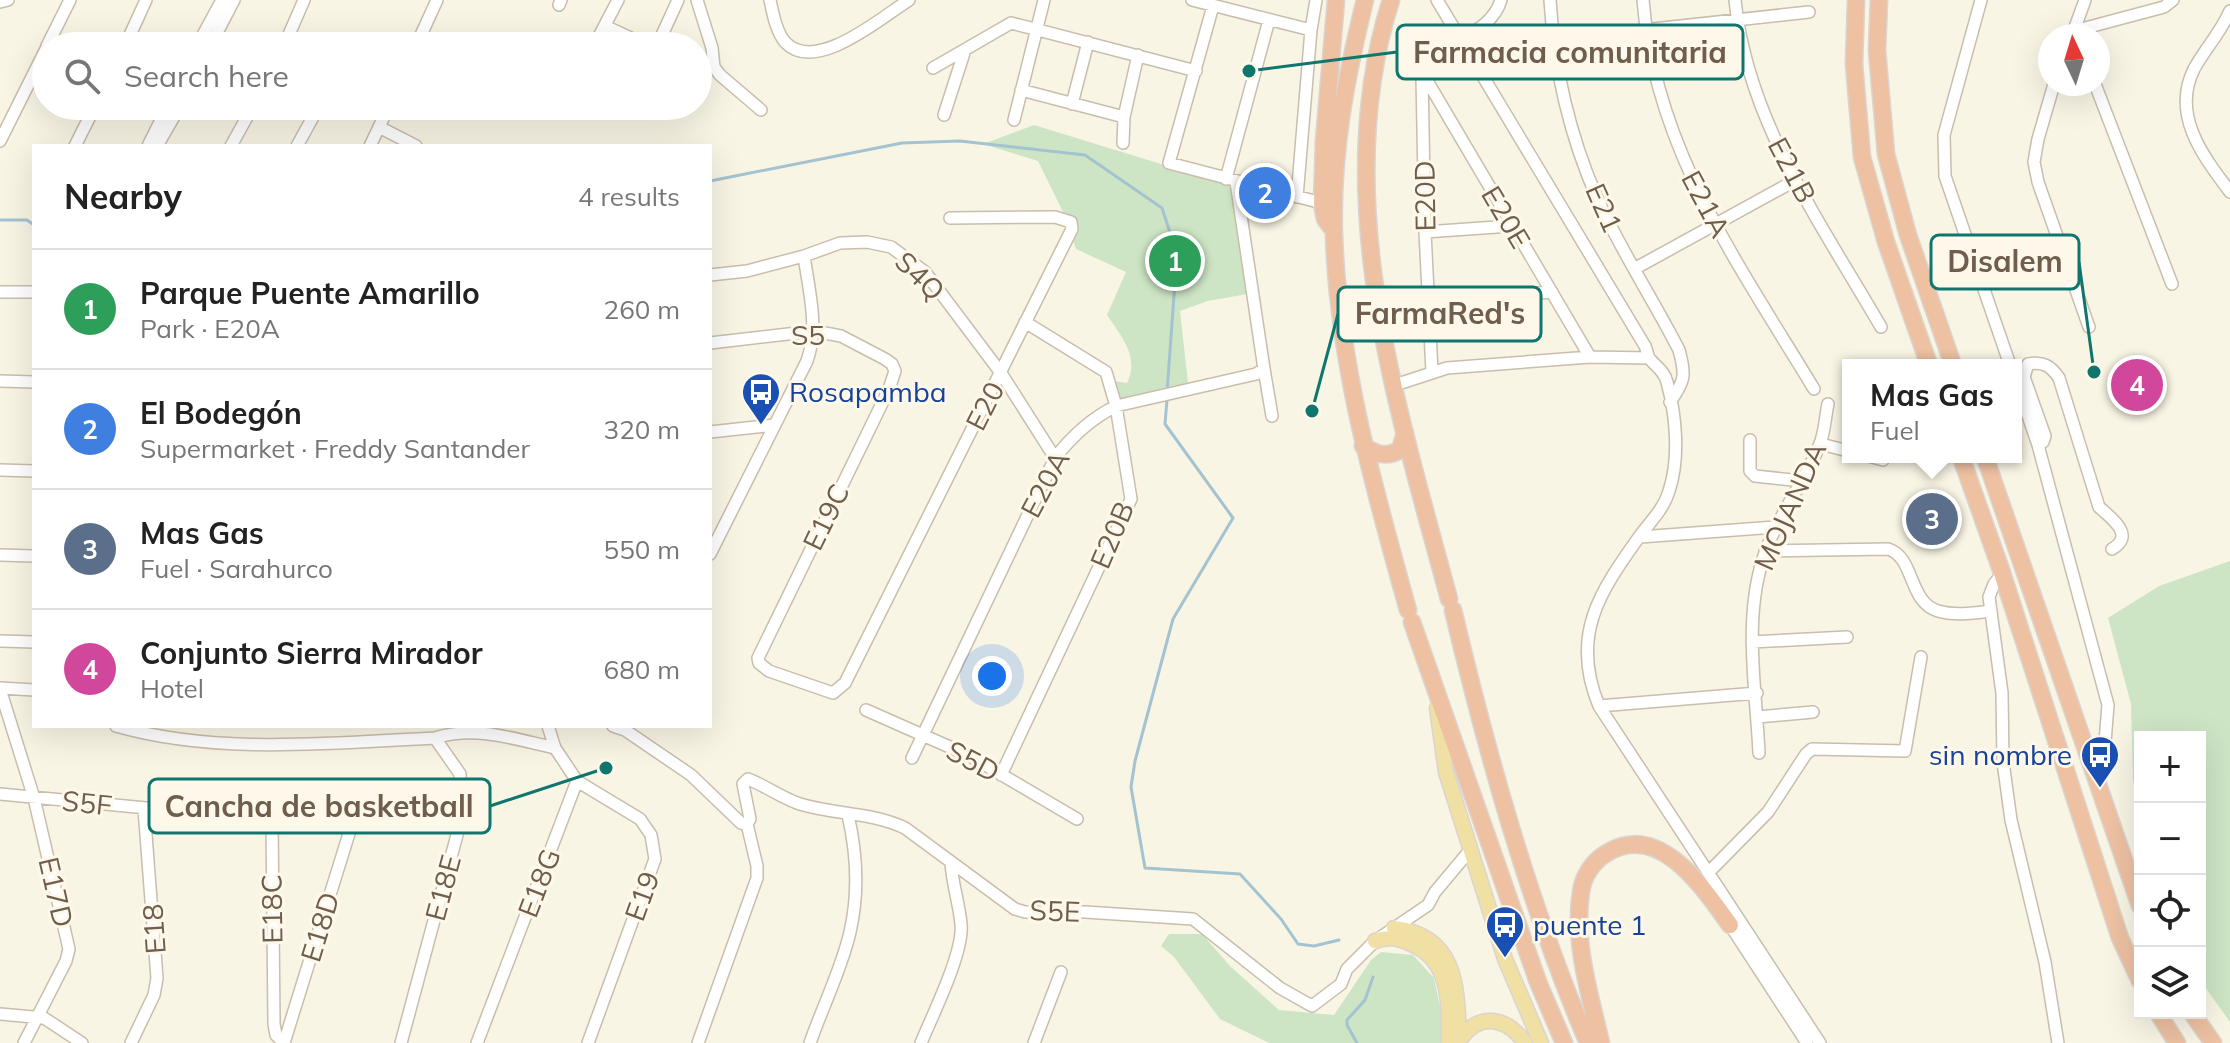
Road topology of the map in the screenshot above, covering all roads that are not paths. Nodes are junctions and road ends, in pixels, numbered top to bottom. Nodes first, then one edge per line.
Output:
1 (8, 0) edge
2 (70, 0) edge
3 (146, 0) edge
4 (222, 0) edge
5 (234, 0) edge
6 (304, 0) edge
7 (437, 0) edge
8 (618, 0) edge
9 (678, 0) edge
10 (697, 0) edge
11 (770, 0) edge
12 (1044, 0) edge
13 (1192, 0) edge
14 (1316, 0) edge
15 (1336, 0) edge
16 (1365, 0) edge
17 (1391, 0) edge
18 (1437, 0) edge
19 (1501, 0) edge
20 (1550, 0) edge
21 (1643, 0) edge
22 (1735, 0) edge
23 (1856, 0) edge
24 (1879, 0) edge
25 (1981, 0) edge
26 (2085, 0) edge
27 (2173, 0) edge
28 (906, 1) edge
29 (0, 2) edge
30 (1213, 6) junction
31 (1238, 6) edge
32 (2230, 11) edge
33 (1809, 12) dead end
34 (1269, 20) junction
35 (1737, 20) junction
36 (2078, 24) edge
37 (2108, 24) edge
38 (605, 26) junction
39 (1037, 29) junction
40 (1311, 30) junction
41 (1645, 30) junction
42 (54, 32) edge
43 (131, 32) edge
44 (205, 32) edge
45 (217, 32) edge
46 (290, 32) edge
47 (422, 32) edge
48 (602, 32) edge
49 (618, 32) edge
50 (663, 32) edge
51 (707, 32) edge
52 (1461, 39) junction
53 (1552, 40) junction
54 (1088, 42) junction
55 (712, 50) edge
56 (965, 50) junction
57 (1138, 55) junction
58 (714, 67) joint
59 (933, 68) dead end
60 (1196, 71) junction
61 (32, 77) edge
62 (1422, 77) junction
63 (1021, 90) junction
64 (2051, 96) edge
65 (2100, 96) edge
66 (1072, 104) junction
67 (761, 110) dead end
68 (944, 115) dead end
69 (1124, 117) junction
70 (88, 120) edge
71 (161, 120) edge
72 (172, 120) edge
73 (245, 120) edge
74 (311, 120) edge
75 (382, 120) edge
76 (1014, 120) dead end
77 (379, 127) junction
78 (0, 141) edge
79 (1123, 143) dead end
80 (76, 144) edge
81 (149, 144) edge
82 (158, 144) edge
83 (232, 144) edge
84 (298, 144) edge
85 (371, 144) edge
86 (412, 144) edge
87 (1231, 180) junction
88 (1796, 180) junction
89 (2230, 192) edge
90 (1297, 197) junction
91 (1322, 203) junction
92 (950, 218) dead end
93 (1714, 224) junction
94 (1511, 226) junction
95 (1334, 232) junction
96 (1425, 232) junction
97 (804, 256) junction
98 (1634, 269) junction
99 (712, 275) edge
100 (2172, 284) dead end
101 (0, 292) edge
102 (32, 292) dead end
103 (1552, 292) junction
104 (1429, 301) junction
105 (1025, 322) junction
106 (1881, 327) dead end
107 (2089, 327) dead end
108 (814, 331) junction
109 (712, 343) edge
110 (1590, 357) junction
111 (1649, 358) junction
112 (1927, 359) edge
113 (1951, 359) edge
114 (2008, 359) edge
115 (1264, 369) junction
116 (895, 371) joint
117 (1432, 372) junction
118 (1001, 373) junction
119 (0, 381) edge
120 (32, 382) edge
121 (1395, 385) junction
122 (1814, 389) dead end
123 (2022, 398) edge
124 (1670, 402) junction
125 (1828, 404) dead end
126 (1118, 406) junction
127 (1272, 416) dead end
128 (774, 425) junction
129 (1406, 431) junction
130 (712, 432) edge
131 (1750, 440) dead end
132 (1821, 444) junction
133 (2038, 445) junction
134 (1363, 446) junction
135 (1842, 449) edge
136 (1055, 458) junction
137 (1963, 463) edge
138 (1987, 463) edge
139 (0, 470) edge
140 (32, 471) edge
141 (1802, 481) junction
142 (1775, 527) junction
143 (1640, 537) junction
144 (2112, 549) dead end
145 (712, 550) edge
146 (1765, 551) junction
147 (0, 555) edge
148 (32, 556) edge
149 (2002, 574) junction
150 (1990, 611) junction
151 (1847, 637) dead end
152 (0, 641) edge
153 (32, 642) edge
154 (1752, 642) junction
155 (1921, 657) dead end
156 (1434, 683) junction
157 (0, 689) edge
158 (32, 690) edge
159 (833, 693) joint
160 (1757, 693) junction
161 (1599, 706) junction
162 (866, 710) dead end
163 (1813, 712) dead end
164 (1757, 717) junction
165 (126, 728) edge
166 (549, 728) edge
167 (619, 728) edge
168 (923, 735) junction
169 (435, 738) junction
170 (555, 748) junction
171 (1759, 753) dead end
172 (912, 758) dead end
173 (1001, 775) junction
174 (2096, 777) junction
175 (577, 781) junction
176 (1501, 791) junction
177 (0, 794) edge
178 (34, 798) junction
179 (1474, 799) junction
180 (144, 809) junction
181 (356, 811) junction
182 (848, 815) junction
183 (1077, 819) dead end
184 (272, 820) junction
185 (461, 820) junction
186 (747, 824) junction
187 (1471, 849) junction
188 (951, 862) junction
189 (1709, 872) junction
190 (2134, 888) edge
191 (1720, 891) junction
192 (1730, 925) junction
193 (1394, 928) junction
194 (1375, 941) junction
195 (2134, 968) edge
196 (1061, 972) dead end
197 (0, 1014) edge
198 (37, 1016) junction
199 (2162, 1019) edge
200 (2196, 1019) edge
201 (1456, 1042) edge
202 (24, 1043) edge
203 (82, 1043) edge
204 (131, 1043) edge
205 (284, 1043) edge
206 (401, 1043) edge
207 (477, 1043) edge
208 (588, 1043) edge
209 (698, 1043) edge
210 (810, 1043) edge
211 (921, 1043) edge
212 (1034, 1043) edge
213 (1525, 1043) edge
214 (1541, 1043) edge
215 (1564, 1043) edge
216 (1588, 1043) edge
217 (1601, 1043) edge
218 (1807, 1043) edge
219 (1820, 1043) edge
220 (2058, 1043) edge
221 (2177, 1043) edge
222 (2213, 1043) edge

1 - 29 street
2 - 42 street
3 - 43 street
4 - 44 street
5 - 45 street
6 - 46 street
7 - 47 street
8 - 38 street
9 - 50 street
10 - 51 street
11 - 28 street
12 - 39 street
13 - 30 street
14 - 40 street
15 - 91 highway
16 - 95 highway
17 - 121 highway
18 - 52 street
19 - 52 street
20 - 53 street, E21
21 - 41 street, E21A
22 - 35 street, E21B
23 - 112 highway
24 - 113 highway
25 - 114 street
26 - 36 street
27 - 37 street
30 - 31 street
30 - 60 street
31 - 34 street
32 - 89 street
33 - 35 street
34 - 40 street
34 - 87 street
35 - 41 street
35 - 88 street, E21B
38 - 48 street
38 - 49 street
39 - 54 street
39 - 56 street
39 - 63 street
40 - 90 street
41 - 53 street
41 - 93 street, E21A
52 - 62 street
52 - 111 street
53 - 98 street, E21
54 - 57 street
54 - 66 street
55 - 58 street
56 - 59 street
56 - 68 street
57 - 60 street
57 - 69 street
58 - 67 street
60 - 87 street
61 - 78 street
62 - 94 street, E20E
62 - 96 street, E20D
63 - 66 street
63 - 76 street
64 - 107 street
65 - 100 street
66 - 69 street
69 - 79 street
70 - 80 street
71 - 81 street
72 - 82 street
73 - 83 street
74 - 84 street
75 - 77 street
77 - 85 street
77 - 86 street
87 - 90 street
87 - 115 street
88 - 93 street
88 - 106 street, E21B
90 - 91 street
91 - 95 highway
92 - 105 street, E20
93 - 98 street
93 - 122 street, E21A
94 - 96 street
94 - 103 street, E20E
95 - 134 highway
96 - 104 street, E20D
97 - 99 street, S4Q
97 - 108 street
97 - 118 street, S4Q
98 - 124 street, E21
101 - 102 street
103 - 104 street
103 - 110 street, E20E
104 - 117 street, E20D
105 - 118 street, E20
105 - 126 street, E20B
108 - 109 street, S5
108 - 116 street, S5
108 - 128 street
110 - 111 street
110 - 117 street
111 - 124 street
115 - 126 street, E20A
115 - 127 street
116 - 159 street, E19C
117 - 121 street
118 - 136 street, S4Q
118 - 159 street, E20
119 - 120 street
121 - 129 highway
123 - 133 street
124 - 143 street
125 - 132 street, MOJANDA
126 - 136 street, E20A
126 - 173 street, E20B
128 - 130 street
128 - 145 street
129 - 134 highway
129 - 176 highway
131 - 141 street
132 - 135 street
132 - 141 street, MOJANDA
133 - 144 street
133 - 174 street
134 - 156 highway
136 - 168 street, E20A
137 - 149 highway
138 - 174 highway
139 - 140 street
141 - 142 street, MOJANDA
142 - 143 street
142 - 146 street, MOJANDA
143 - 161 street
146 - 150 street
146 - 154 street, MOJANDA
147 - 148 street
149 - 150 street
149 - 195 highway
150 - 220 street
151 - 154 street
152 - 153 street
154 - 160 street, MOJANDA
155 - 189 street
156 - 179 highway
156 - 187 main road
157 - 158 street
157 - 178 street, E17D
160 - 161 street
160 - 164 street, MOJANDA
161 - 189 street
162 - 168 street, S5D
163 - 164 street
164 - 171 street, MOJANDA
165 - 169 street
166 - 170 street
167 - 186 street
168 - 172 street, E20A
168 - 173 street, S5D
169 - 170 street
169 - 185 street, E18E
170 - 175 street
173 - 183 street, S5D
174 - 190 highway
175 - 207 street, E18G
175 - 208 street, E19
176 - 179 highway
176 - 216 highway
177 - 178 street, S5F
178 - 180 street, S5F
178 - 198 street, E17D
179 - 215 highway
180 - 184 street, S5F
180 - 204 street, E18
181 - 184 street, S5F
181 - 185 street, S5F
181 - 205 street, E18D
182 - 186 street, S5E
182 - 188 street, S5E
182 - 210 street
184 - 205 street, E18C
185 - 206 street, E18E
186 - 209 street
187 - 193 street, S5E
187 - 214 main road
188 - 194 street, S5E
188 - 211 street
189 - 191 street
191 - 192 street
191 - 219 street
192 - 217 highway
192 - 218 street
193 - 194 street, S5E
193 - 201 main road
194 - 201 main road
196 - 212 street
197 - 198 street
198 - 202 street, E17D
198 - 203 street
199 - 221 highway
200 - 222 highway
201 - 213 main road

